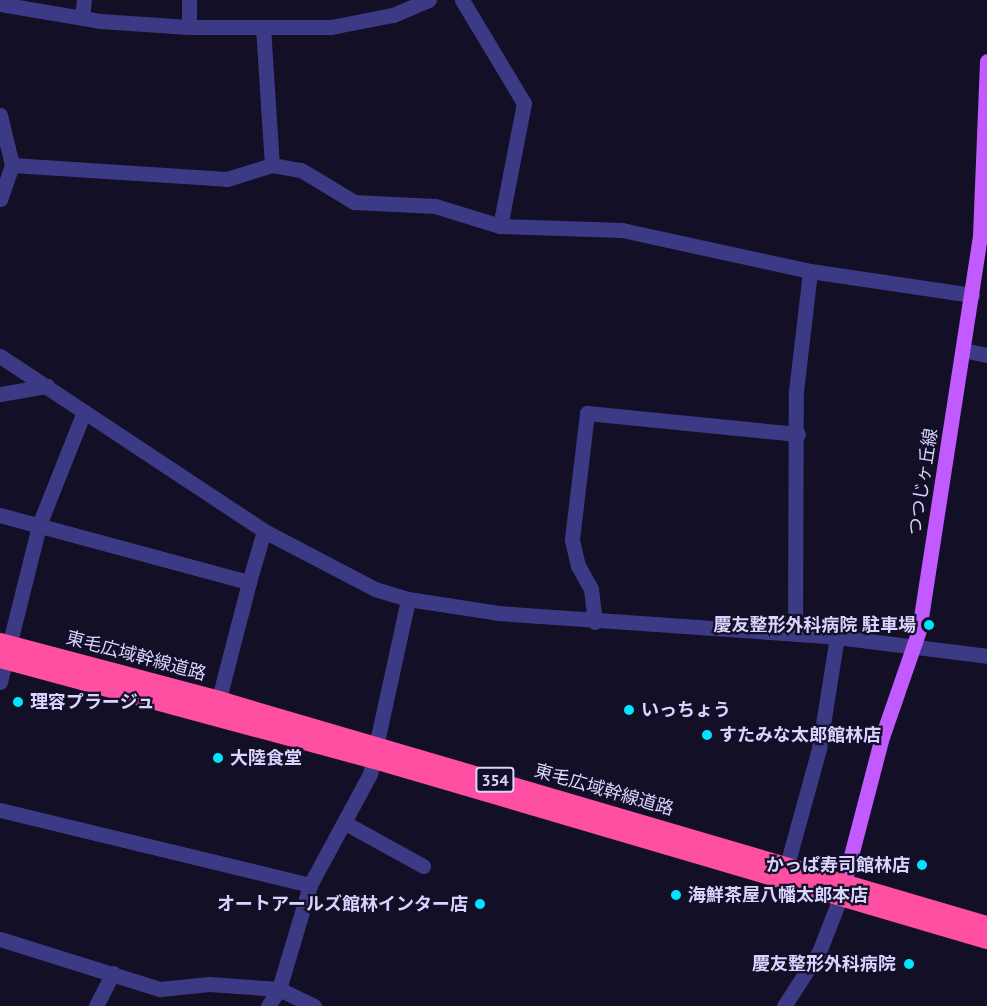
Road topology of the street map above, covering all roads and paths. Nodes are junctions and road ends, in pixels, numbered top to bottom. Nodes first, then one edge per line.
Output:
1 (84, 0) edge
2 (189, 0) edge
3 (429, 0) edge
4 (462, 0) edge
5 (0, 4) edge
6 (82, 18) junction
7 (189, 27) junction
8 (262, 27) junction
9 (987, 62) edge
10 (0, 115) edge
11 (12, 165) junction
12 (272, 165) junction
13 (985, 179) edge
14 (0, 199) edge
15 (500, 226) junction
16 (810, 271) junction
17 (972, 295) junction
18 (963, 350) junction
19 (987, 355) edge
20 (0, 356) edge
21 (47, 386) junction
22 (0, 394) edge
23 (84, 412) junction
24 (798, 434) junction
25 (0, 515) edge
26 (39, 525) junction
27 (264, 531) junction
28 (249, 582) junction
29 (408, 599) junction
30 (595, 622) junction
31 (795, 633) junction
32 (837, 637) junction
33 (915, 646) junction
34 (4, 651) edge
35 (987, 656) edge
36 (0, 682) edge
37 (217, 707) junction
38 (375, 752) junction
39 (0, 810) edge
40 (347, 824) junction
41 (787, 865) junction
42 (423, 866) dead end
43 (310, 885) junction
44 (842, 890) junction
45 (987, 925) edge
46 (0, 939) edge
47 (987, 940) edge
48 (112, 973) junction
49 (279, 989) junction
50 (96, 1006) edge
51 (268, 1006) edge
52 (314, 1006) edge
53 (784, 1006) edge

1 - 6 street
2 - 7 street
3 - 8 street
4 - 15 street
5 - 6 street
6 - 7 street
7 - 8 street
8 - 12 street
9 - 13 main road, つつじヶ丘線
10 - 11 street
11 - 12 street
11 - 14 street
12 - 15 street
13 - 17 main road, つつじヶ丘線
15 - 16 street
16 - 17 street
16 - 24 street
17 - 18 main road, つつじヶ丘線
18 - 19 street
18 - 33 main road, つつじヶ丘線
20 - 21 street
21 - 22 street
21 - 23 street
23 - 26 street
23 - 27 street
24 - 30 street
24 - 31 street
25 - 26 street
26 - 28 street
26 - 34 street
27 - 28 street
27 - 29 street
28 - 37 street
29 - 30 street
29 - 38 street
30 - 31 street
31 - 32 street
32 - 33 street
32 - 41 street
33 - 35 street
33 - 44 main road, つつじヶ丘線
34 - 36 street
34 - 37 highway, 東毛広域幹線道路 / 354
37 - 38 highway, 東毛広域幹線道路 / 354
38 - 40 street
38 - 41 highway, 東毛広域幹線道路 / 354
38 - 44 highway, 東毛広域幹線道路 / 354
39 - 43 street
40 - 42 street
40 - 43 street
41 - 44 highway, 東毛広域幹線道路 / 354
43 - 49 street
44 - 45 highway, 東毛広域幹線道路 / 354
44 - 47 highway, 東毛広域幹線道路 / 354
44 - 53 street
46 - 48 street
48 - 49 street
48 - 50 street
49 - 51 street
49 - 52 street

